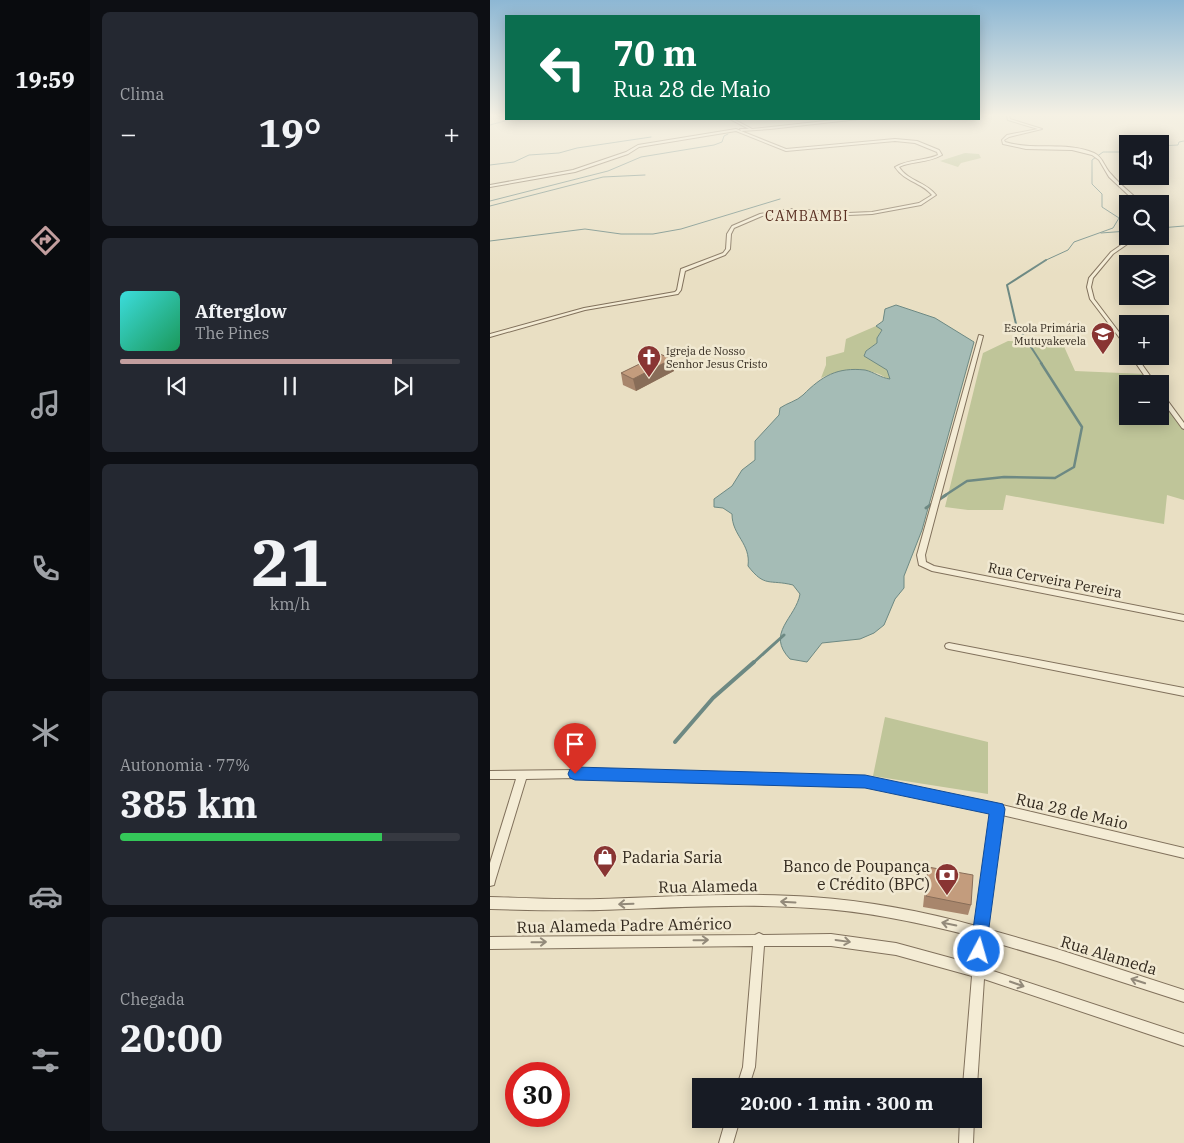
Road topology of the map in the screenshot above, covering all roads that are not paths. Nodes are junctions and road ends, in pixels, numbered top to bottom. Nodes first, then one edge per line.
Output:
1 (584, 167) edge
2 (897, 167) edge
3 (1106, 167) edge
4 (490, 186) edge
5 (1135, 195) edge
6 (1124, 245) edge
7 (490, 336) edge
8 (981, 336) dead end
9 (1119, 336) edge
10 (1169, 406) edge
11 (1184, 427) edge
12 (1184, 618) edge
13 (949, 646) dead end
14 (1184, 692) edge
15 (490, 775) edge
16 (522, 775) junction
17 (998, 809) junction
18 (1184, 853) edge
19 (490, 881) edge
20 (490, 904) edge
21 (981, 931) junction
22 (759, 939) junction
23 (490, 943) edge
24 (978, 970) junction
25 (1184, 996) edge
26 (1184, 1040) edge
27 (746, 1078) edge
28 (971, 1078) edge
29 (730, 1128) edge
30 (967, 1128) edge
31 (726, 1143) edge
32 (966, 1143) edge

1 - 4 street
2 - 7 street
3 - 5 street
6 - 9 street
8 - 12 street, Rua Cerveira Pereira
10 - 11 street
13 - 14 street
15 - 16 street, Rua 28 de Maio
16 - 17 street, Rua 28 de Maio
16 - 19 street
17 - 18 street, Rua 28 de Maio
17 - 21 street
21 -> 20 street, Rua Alameda
21 - 24 street
25 -> 21 street, Rua Alameda
23 -> 22 street, Rua Alameda Padre Américo
22 -> 24 street
22 - 27 street
24 -> 26 street
24 - 28 street
29 - 31 street
30 - 32 street

